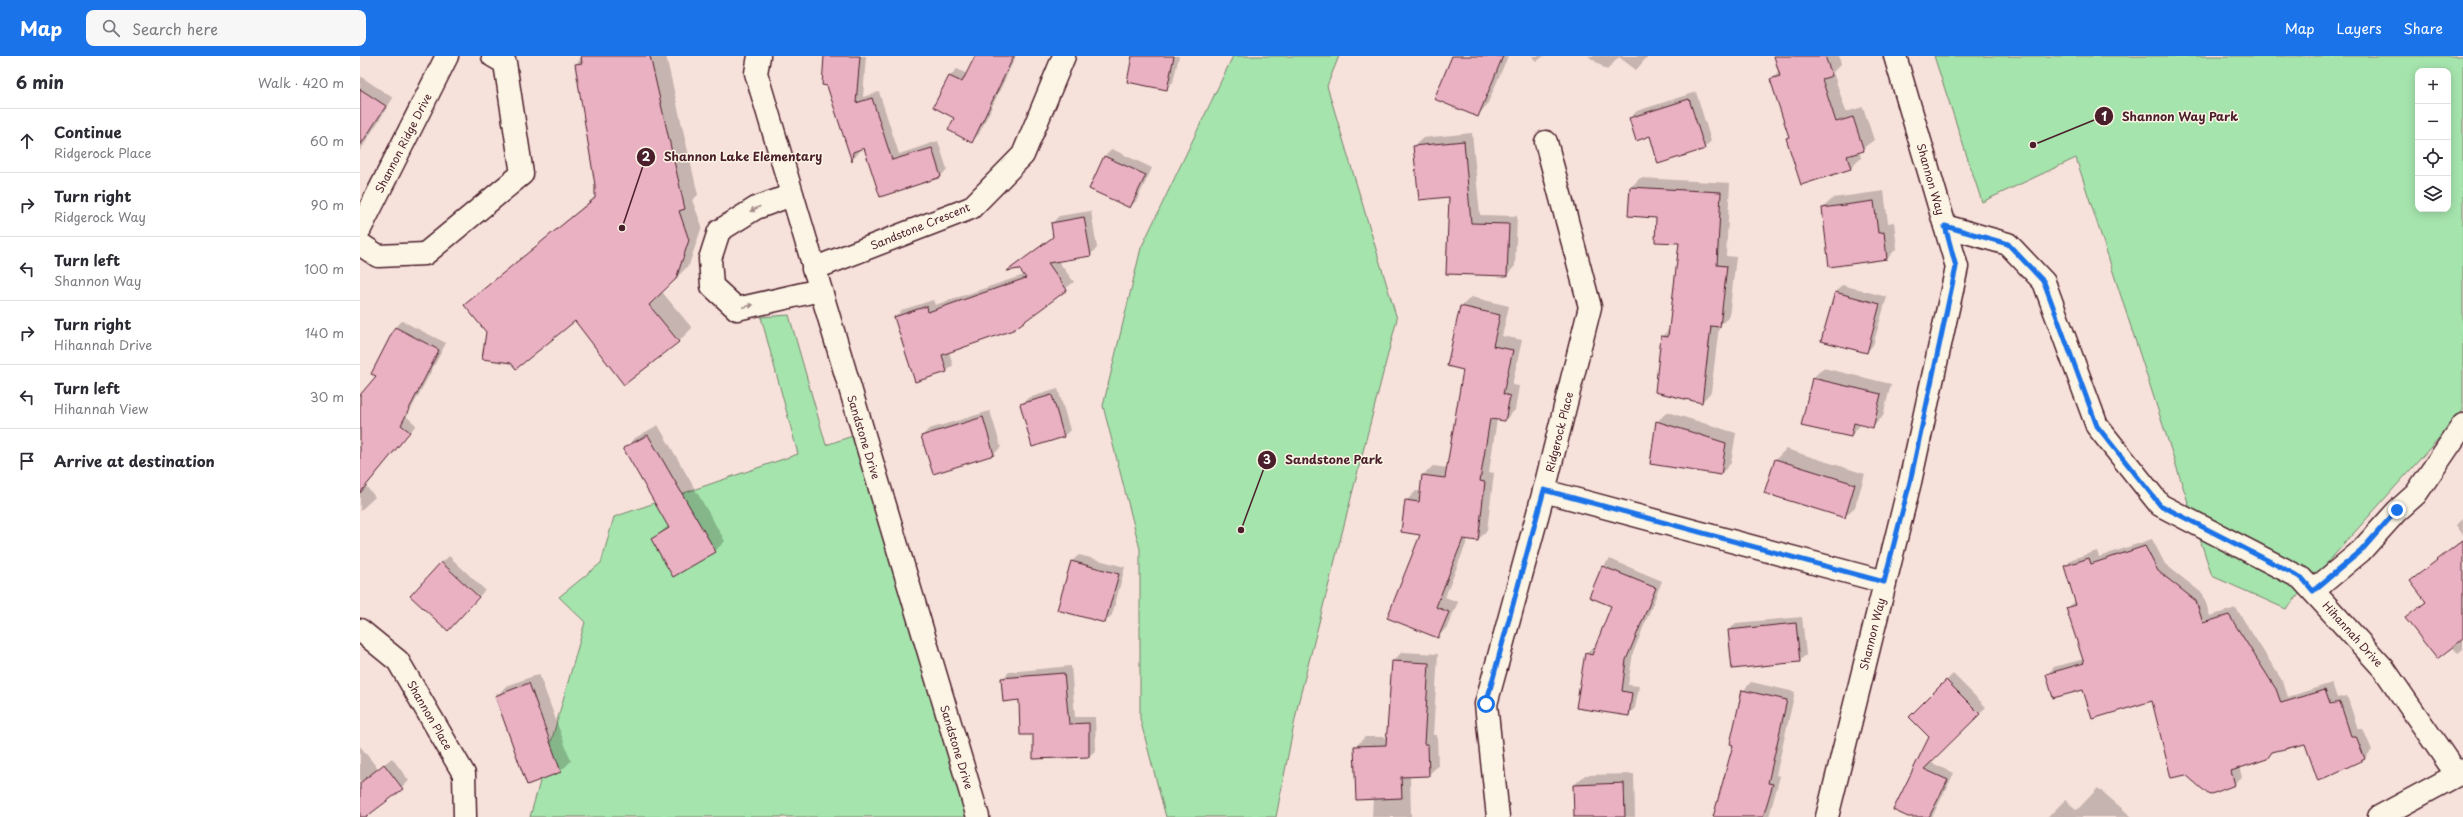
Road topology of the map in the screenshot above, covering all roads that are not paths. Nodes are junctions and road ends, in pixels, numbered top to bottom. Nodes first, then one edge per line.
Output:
1 (447, 56) edge
2 (493, 56) edge
3 (759, 56) edge
4 (1064, 56) edge
5 (1895, 56) edge
6 (1546, 142) dead end
7 (792, 195) junction
8 (1945, 226) junction
9 (360, 230) edge
10 (360, 244) edge
11 (813, 269) junction
12 (820, 290) junction
13 (2463, 425) edge
14 (1544, 490) junction
15 (1884, 582) junction
16 (2313, 591) junction
17 (360, 630) edge
18 (2460, 773) edge
19 (464, 817) edge
20 (978, 817) edge
21 (1498, 817) edge
22 (1827, 817) edge
23 (2379, 817) edge

1 - 9 street, Shannon Ridge Drive
2 - 10 street
3 - 7 street, Sandstone Drive
4 - 11 street, Sandstone Crescent
5 - 8 street, Shannon Way
6 - 14 street, Ridgerock Place
7 - 11 street, Sandstone Drive
7 -> 12 street
8 - 15 street, Shannon Way
8 - 16 street, Hihannah Drive
11 - 12 street, Sandstone Drive
12 - 20 street, Sandstone Drive
13 - 16 street
14 - 15 street
14 - 21 street, Ridgerock Place
15 - 22 street, Shannon Way
16 - 18 street, Hihannah Drive
17 - 19 street, Shannon Place
18 - 23 street

